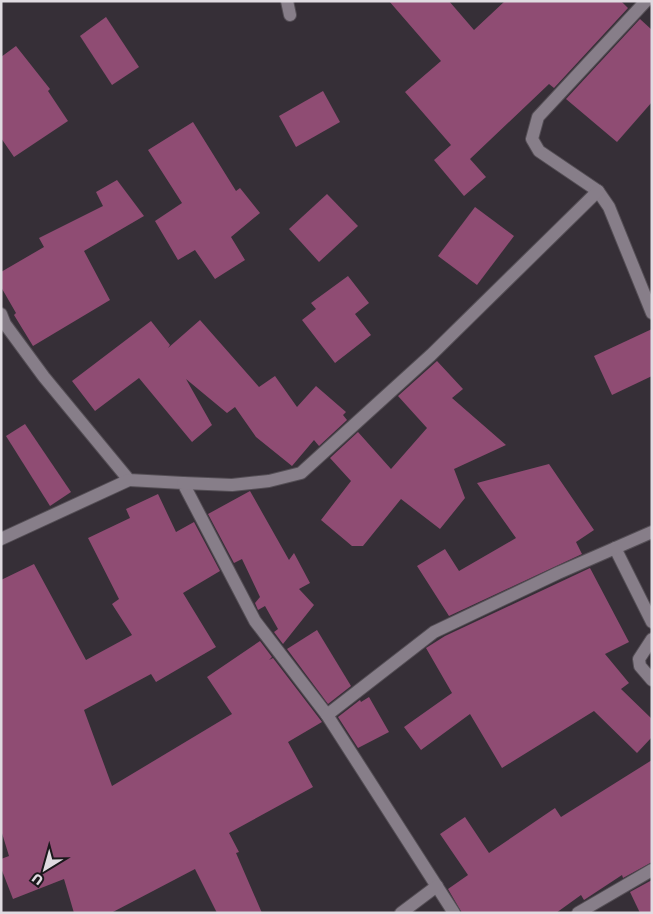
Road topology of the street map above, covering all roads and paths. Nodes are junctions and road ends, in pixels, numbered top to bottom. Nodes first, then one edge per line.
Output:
1 (287, 1) edge
2 (646, 1) edge
3 (290, 15) dead end
4 (598, 191) junction
5 (652, 313) edge
6 (1, 314) edge
7 (129, 480) junction
8 (183, 483) junction
9 (652, 532) edge
10 (1, 539) edge
11 (615, 548) junction
12 (652, 622) edge
13 (652, 639) edge
14 (652, 680) edge
15 (328, 715) junction
16 (652, 870) edge
17 (437, 886) junction
18 (401, 913) edge
19 (454, 913) edge
20 (578, 913) edge

1 - 3 street
2 - 4 street
4 - 5 street
4 - 8 street
6 - 7 street
7 - 8 street
7 - 10 street
8 - 15 street
9 - 11 street
11 - 12 street
11 - 15 street
13 - 14 street
15 - 17 street
16 - 20 street
17 - 18 street
17 - 19 street

